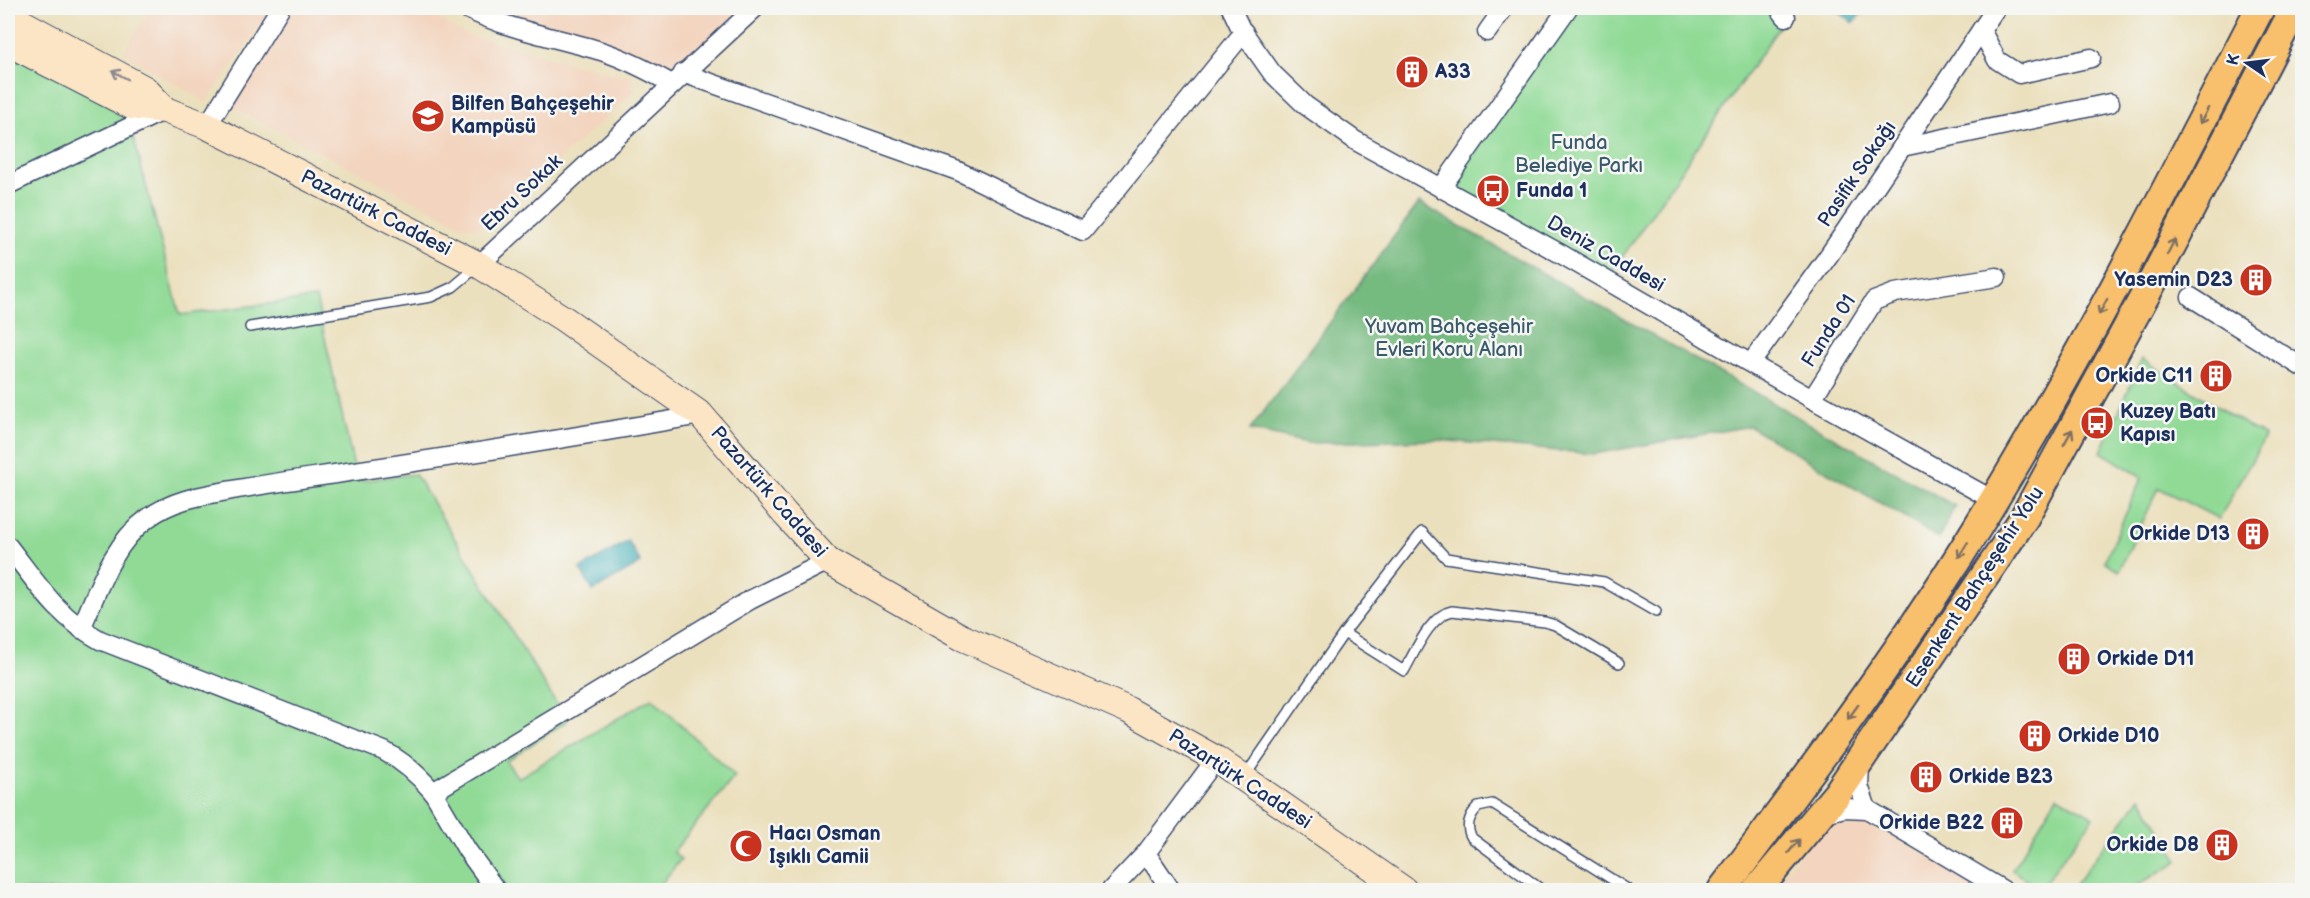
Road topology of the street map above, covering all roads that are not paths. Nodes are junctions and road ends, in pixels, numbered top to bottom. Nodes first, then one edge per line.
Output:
1 (280, 8) edge
2 (465, 8) edge
3 (755, 8) edge
4 (1231, 8) edge
5 (1504, 8) edge
6 (1568, 8) edge
7 (1996, 8) edge
8 (2260, 8) edge
9 (2295, 8) edge
10 (8, 16) edge
11 (1981, 30) junction
12 (1244, 32) junction
13 (1487, 32) dead end
14 (8, 43) edge
15 (2091, 58) dead end
16 (677, 78) junction
17 (2110, 104) dead end
18 (165, 110) junction
19 (207, 126) junction
20 (1902, 147) junction
21 (8, 185) edge
22 (1441, 188) junction
23 (479, 265) junction
24 (1997, 277) dead end
25 (2191, 297) dead end
26 (250, 327) dead end
27 (1751, 363) junction
28 (2302, 367) edge
29 (1812, 399) junction
30 (701, 415) junction
31 (1993, 500) junction
32 (2024, 518) junction
33 (8, 546) edge
34 (828, 561) junction
35 (1656, 612) dead end
36 (81, 629) junction
37 (1344, 633) junction
38 (1619, 663) dead end
39 (1216, 759) junction
40 (1860, 761) junction
41 (1244, 778) junction
42 (433, 792) junction
43 (1867, 809) junction
44 (1820, 815) junction
45 (1146, 853) junction
46 (495, 891) edge
47 (1111, 891) edge
48 (1171, 891) edge
49 (1404, 891) edge
50 (1542, 891) edge
51 (1629, 891) edge
52 (1722, 891) edge
53 (1757, 891) edge
54 (2003, 891) edge

1 - 19 street
2 - 16 street
3 - 16 street, Ebru Sokak
4 - 12 street, Deniz Caddesi
5 - 13 street
6 - 22 street
7 - 11 street, Pasifik Sokağı
8 -> 31 main road, Esenkent Bahçeşehir Yolu
32 -> 9 main road, Esenkent Bahçeşehir Yolu
18 -> 10 street, Pazartürk Caddesi
11 - 15 street
11 - 20 street, Pasifik Sokağı
12 - 16 street
12 - 22 street, Deniz Caddesi
14 - 18 street, Pazartürk Caddesi
16 - 23 street, Ebru Sokak
17 - 20 street
18 - 19 street, Pazartürk Caddesi
18 - 21 street
19 - 23 street, Pazartürk Caddesi
20 - 27 street, Pasifik Sokağı
22 - 27 street, Deniz Caddesi
23 - 26 lane
23 - 30 street, Pazartürk Caddesi
24 - 29 street, Funda 01
25 - 28 street
27 - 29 street, Deniz Caddesi
29 - 31 street, Deniz Caddesi
30 - 34 street, Pazartürk Caddesi
30 - 36 street
31 - 32 main road
31 -> 52 main road, Esenkent Bahçeşehir Yolu
32 - 40 main road, Esenkent Bahçeşehir Yolu
33 - 36 street
34 - 39 street, Pazartürk Caddesi
34 - 42 street
35 - 37 lane
36 - 42 street
37 - 38 lane
37 - 41 lane
39 - 41 street, Pazartürk Caddesi
39 - 45 street
40 - 43 street
40 - 44 main road, Esenkent Bahçeşehir Yolu
41 - 49 street, Pazartürk Caddesi
42 - 46 street
43 - 44 street
43 - 54 street
53 -> 44 main road, Esenkent Bahçeşehir Yolu
45 - 47 street
45 - 48 street
50 - 51 lane

